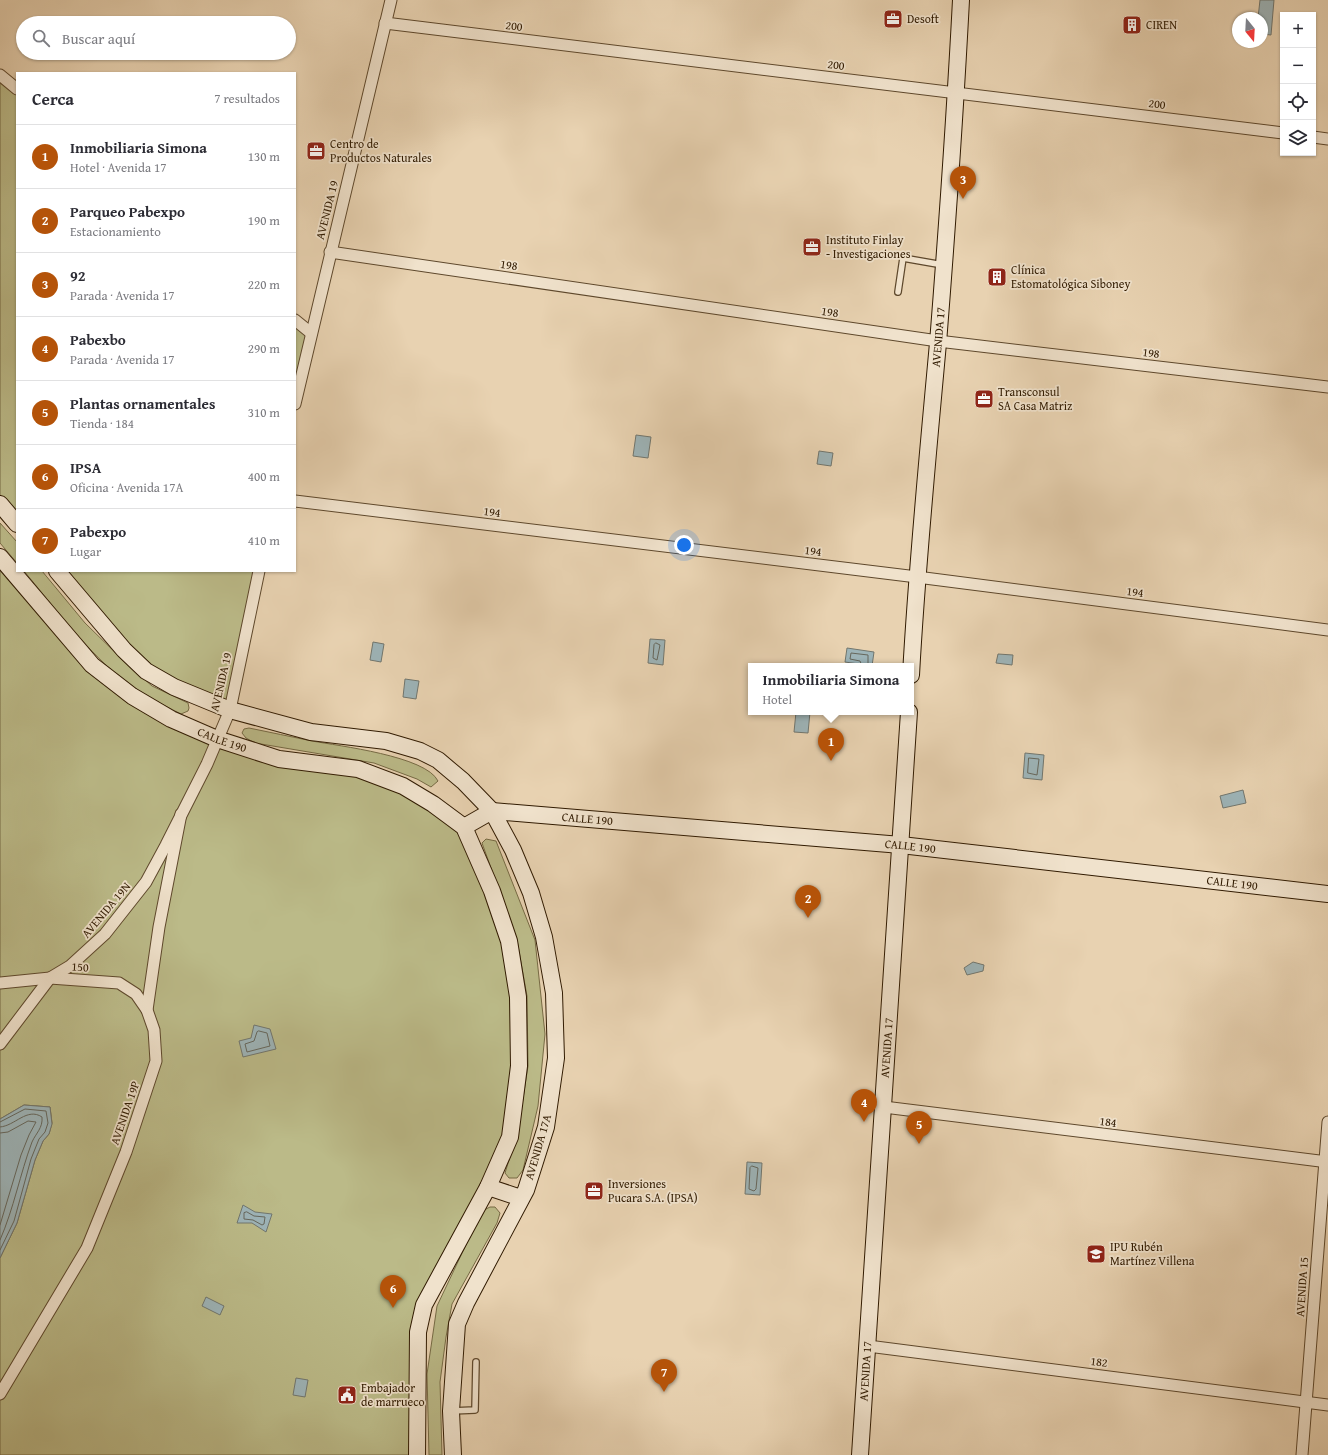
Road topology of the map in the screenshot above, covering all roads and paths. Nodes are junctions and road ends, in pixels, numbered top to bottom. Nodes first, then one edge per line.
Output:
1 (391, 0) edge
2 (961, 0) edge
3 (385, 23) junction
4 (0, 74) edge
5 (16, 88) edge
6 (956, 93) junction
7 (1280, 133) edge
8 (1316, 137) edge
9 (1328, 138) edge
10 (330, 252) junction
11 (944, 265) junction
12 (898, 292) dead end
13 (296, 321) edge
14 (311, 333) junction
15 (938, 341) junction
16 (1328, 387) edge
17 (296, 400) edge
18 (296, 501) edge
19 (0, 504) edge
20 (16, 523) edge
21 (0, 557) edge
22 (58, 572) edge
23 (259, 572) edge
24 (916, 577) junction
25 (1328, 630) edge
26 (912, 663) edge
27 (230, 710) junction
28 (909, 715) edge
29 (217, 739) junction
30 (492, 811) junction
31 (181, 814) junction
32 (464, 827) junction
33 (901, 845) junction
34 (1328, 894) edge
35 (50, 978) junction
36 (0, 983) edge
37 (147, 1010) junction
38 (0, 1044) edge
39 (884, 1106) junction
40 (1328, 1122) edge
41 (1326, 1162) edge
42 (488, 1187) junction
43 (521, 1198) junction
44 (868, 1346) junction
45 (476, 1362) dead end
46 (0, 1394) edge
47 (1307, 1402) junction
48 (1328, 1405) edge
49 (451, 1411) junction
50 (417, 1455) edge
51 (452, 1455) edge
52 (860, 1455) edge
53 (1302, 1455) edge

1 - 3 street, AVENIDA 19
2 - 6 main road, AVENIDA 17
3 - 6 street, 200
3 - 10 street, AVENIDA 19
4 - 5 street
6 - 7 street, 200
6 - 11 main road, AVENIDA 17
8 - 9 street
10 - 14 street, AVENIDA 19
10 - 15 street, 198
11 - 12 lane
11 - 15 main road, AVENIDA 17
13 - 14 street
14 - 17 street, AVENIDA 19
15 - 16 street, 198
15 - 24 main road, AVENIDA 17
18 - 24 street, 194
19 - 20 main road
21 - 29 main road, CALLE 190
22 - 27 main road
23 - 27 street, AVENIDA 19
24 - 25 street, 194
24 - 26 main road, AVENIDA 17
27 - 29 street, AVENIDA 19
27 - 30 main road
28 - 33 main road, AVENIDA 17
29 - 31 street, AVENIDA 19
29 - 32 main road, CALLE 190
30 - 32 main road
30 - 33 main road, CALLE 190
30 - 43 main road, AVENIDA 17A
31 - 35 street, AVENIDA 19N
31 - 37 street, AVENIDA 19P
32 - 42 main road
33 - 34 main road, CALLE 190
33 - 39 main road, AVENIDA 17
35 - 36 street, 150
35 - 37 street, 150
35 - 38 street, AVENIDA 19N
37 - 46 street, AVENIDA 19P
39 - 41 street, 184
39 - 44 main road, AVENIDA 17
40 - 41 street, AVENIDA 15
41 - 47 street, AVENIDA 15
42 - 43 main road
42 - 50 main road
43 - 49 main road, AVENIDA 17A
44 - 47 street, 182
44 - 52 main road, AVENIDA 17
45 - 49 lane
47 - 48 street, 182
47 - 53 street, AVENIDA 15
49 - 51 main road, AVENIDA 17A

